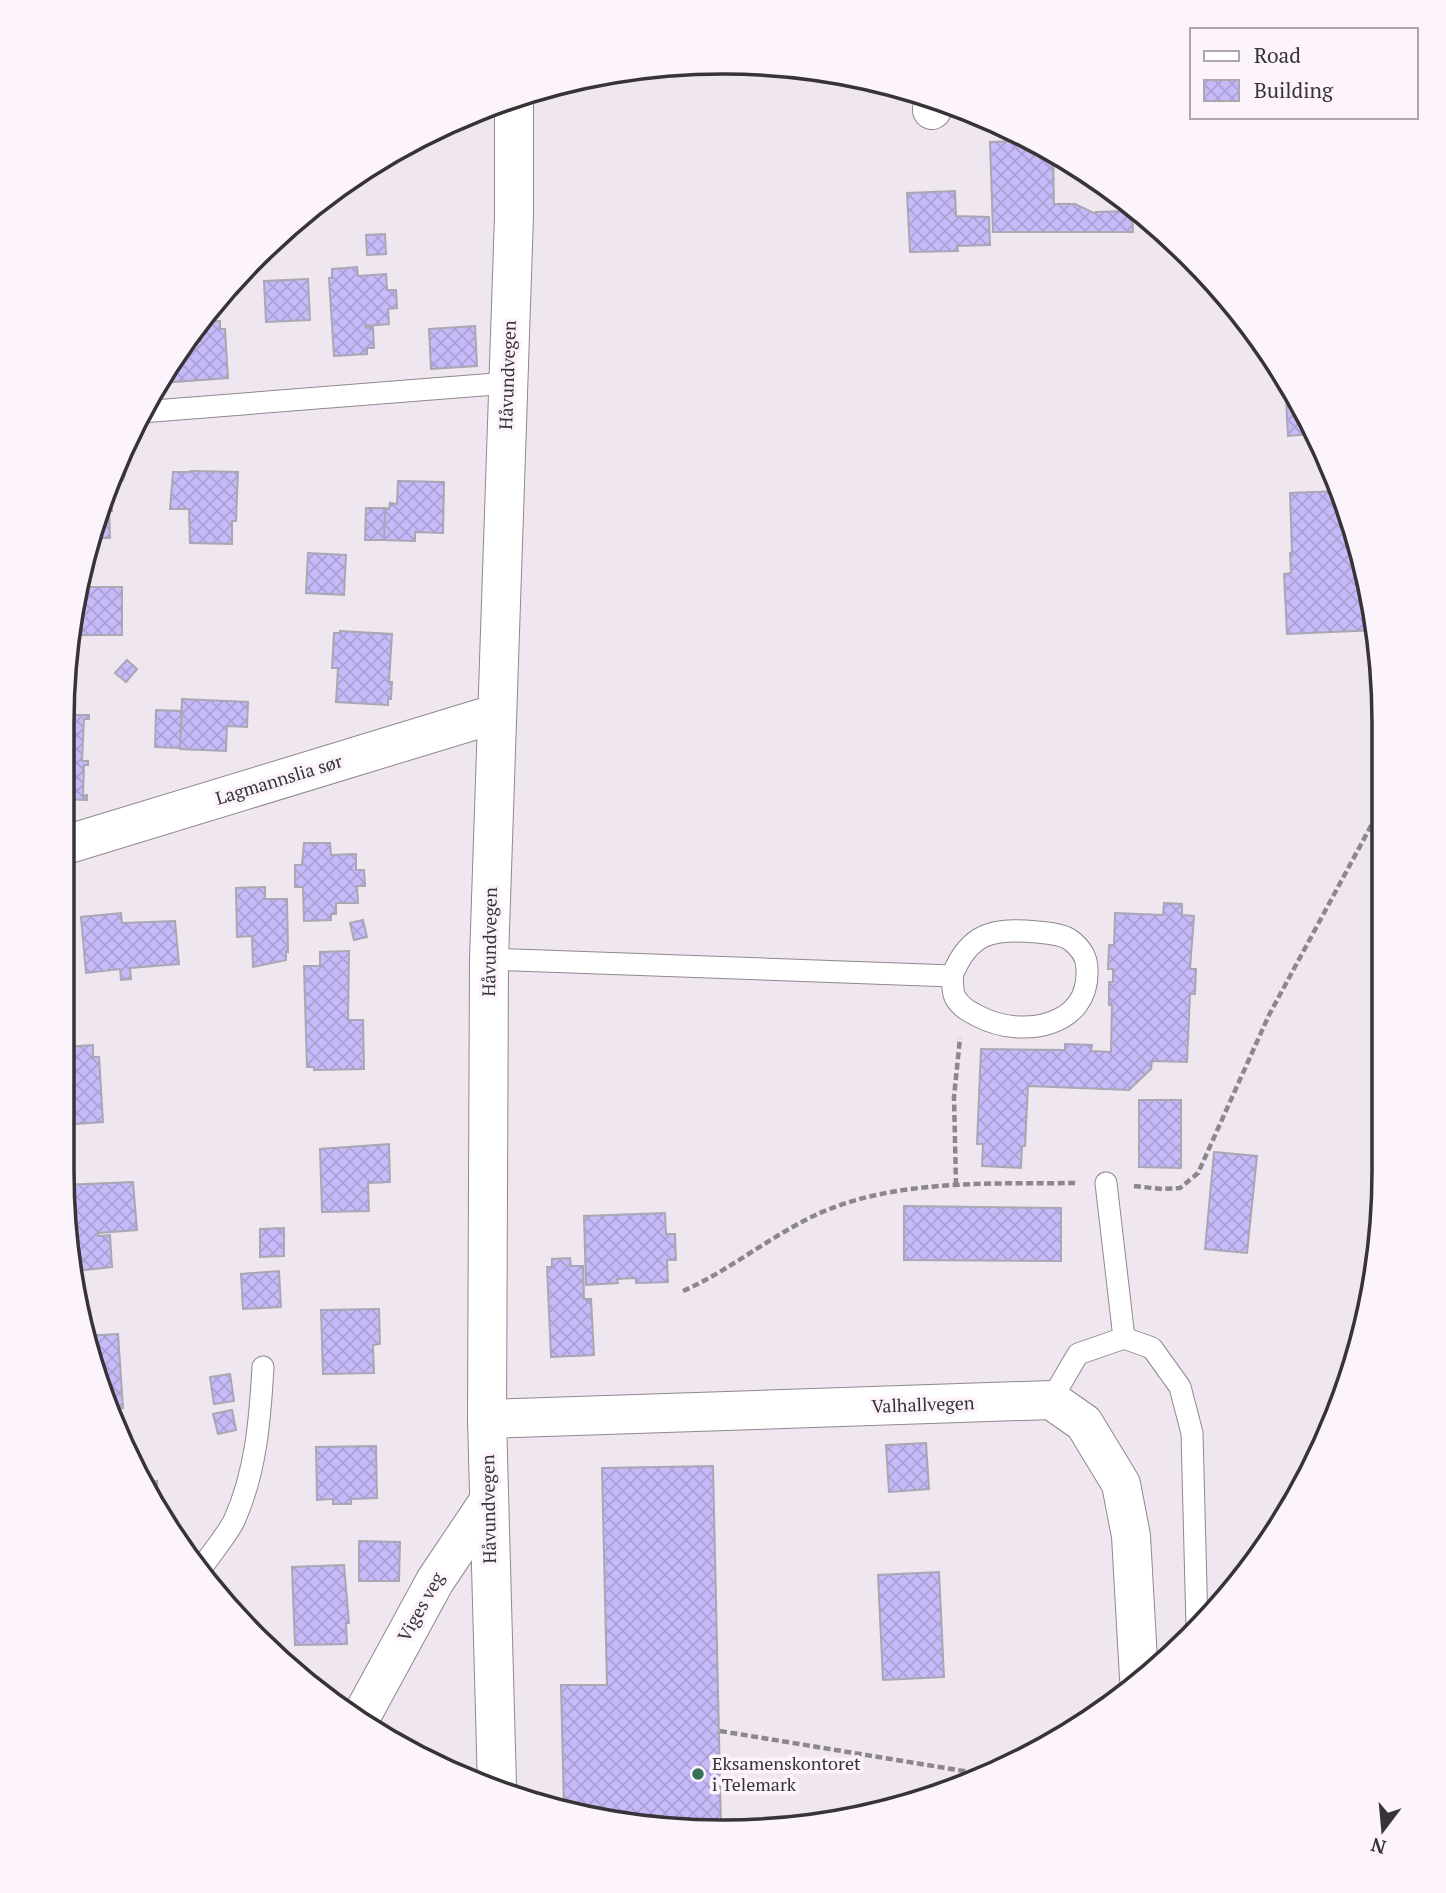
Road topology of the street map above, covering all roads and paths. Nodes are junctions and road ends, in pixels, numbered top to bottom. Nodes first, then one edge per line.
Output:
1 (514, 108) edge
2 (508, 383) junction
3 (154, 411) edge
4 (495, 714) junction
5 (1372, 824) edge
6 (74, 842) edge
7 (489, 959) junction
8 (952, 976) junction
9 (964, 1009) junction
10 (1106, 1182) junction
11 (956, 1185) junction
12 (682, 1291) dead end
13 (1124, 1338) junction
14 (262, 1367) dead end
15 (1051, 1400) junction
16 (487, 1419) junction
17 (488, 1502) junction
18 (206, 1562) edge
19 (1197, 1613) edge
20 (1138, 1668) edge
21 (364, 1711) edge
22 (720, 1731) dead end
23 (968, 1772) edge
24 (497, 1779) edge

1 - 2 street, Håvundvegen
2 - 3 lane
2 - 4 street, Håvundvegen
4 - 6 street, Lagmannslia sør
4 - 7 street, Håvundvegen
5 - 10 path
7 - 8 lane
7 - 16 street, Håvundvegen
8 - 9 lane
8 - 9 lane
9 - 11 path
10 - 11 path
10 - 13 lane
11 - 12 path
13 - 15 lane
13 - 19 lane
14 - 18 lane
15 - 16 street, Valhallvegen
15 - 20 street
16 - 17 street, Håvundvegen
17 - 21 street, Viges veg
17 - 24 street, Håvundvegen
22 - 23 path

